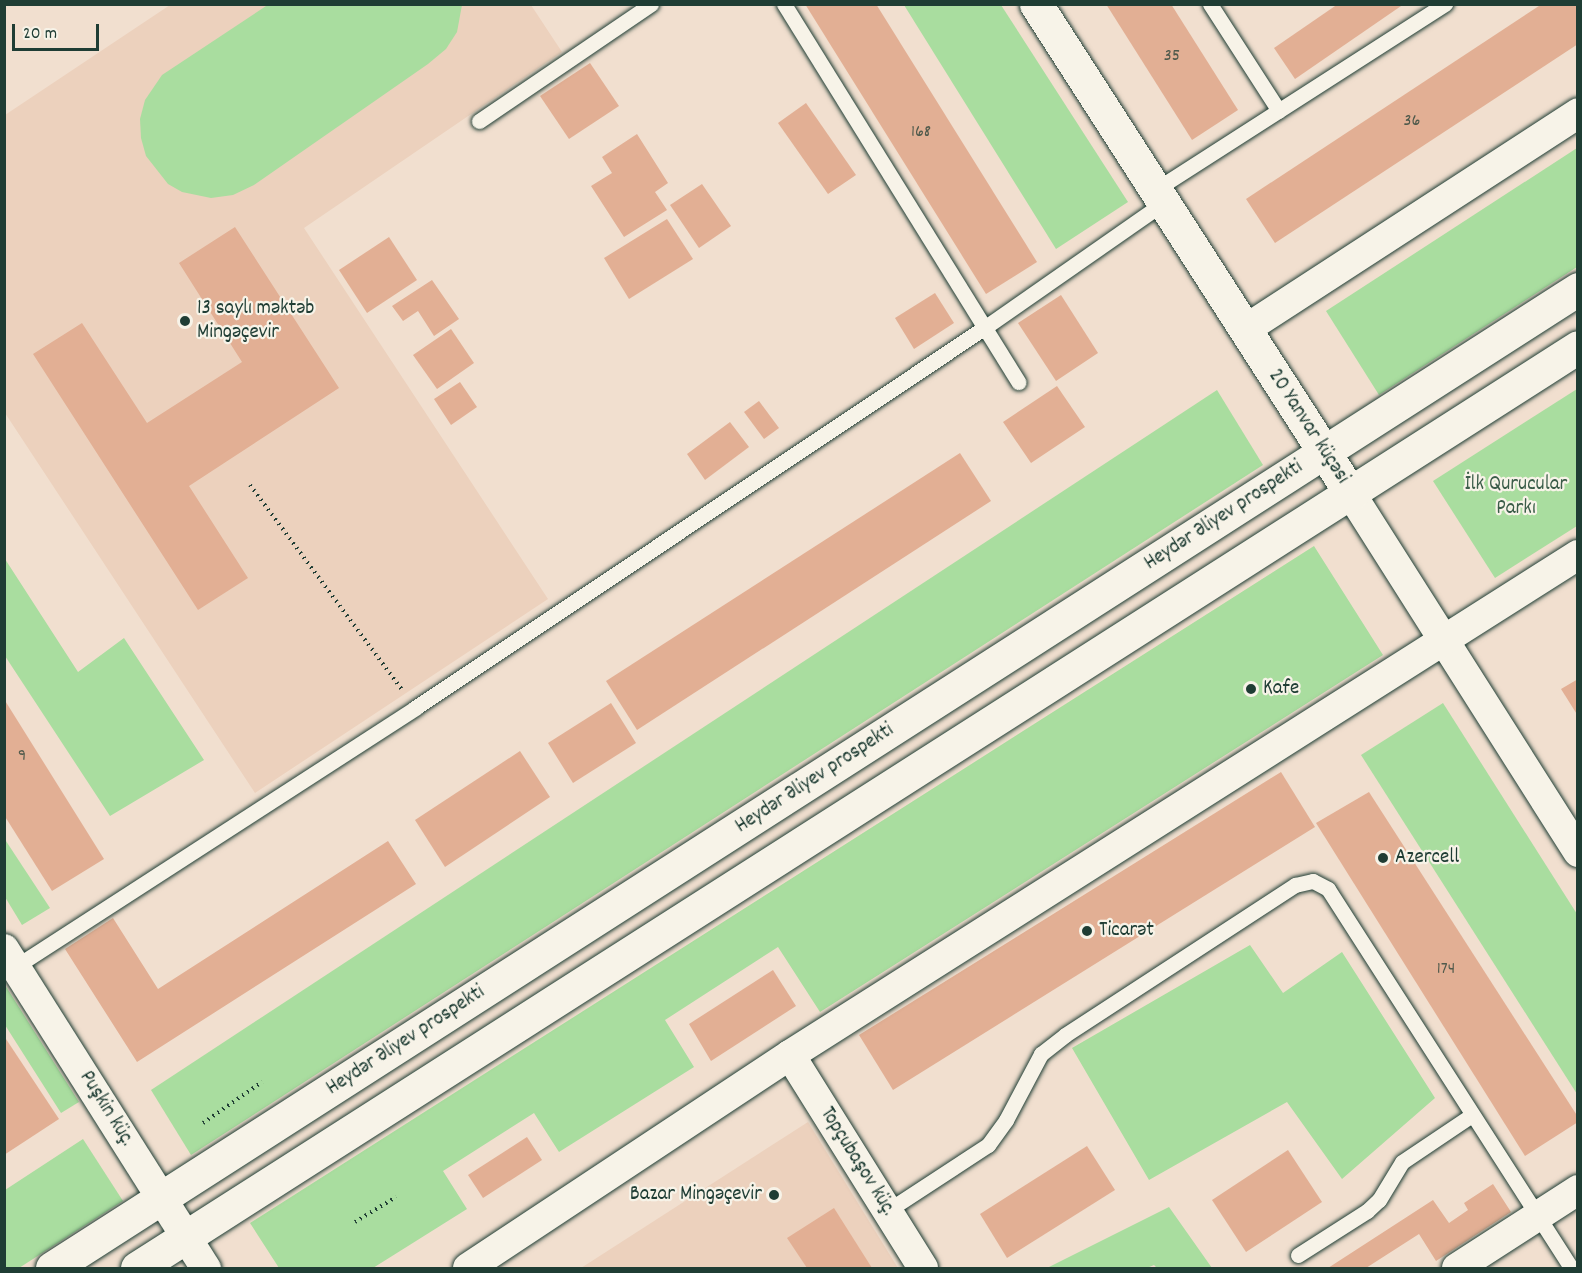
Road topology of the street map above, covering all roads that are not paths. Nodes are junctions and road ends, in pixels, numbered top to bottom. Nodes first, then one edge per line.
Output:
1 (651, 4) edge
2 (784, 4) edge
3 (1036, 4) edge
4 (1210, 4) edge
5 (1445, 4) edge
6 (1279, 111) junction
7 (1578, 113) edge
8 (479, 121) dead end
9 (1159, 196) junction
10 (1578, 289) edge
11 (984, 328) junction
12 (1246, 329) junction
13 (1578, 347) edge
14 (1018, 382) dead end
15 (1324, 452) junction
16 (1351, 494) junction
17 (1578, 555) edge
18 (1444, 641) junction
19 (1578, 852) edge
20 (10, 958) edge
21 (790, 1055) junction
22 (1472, 1115) junction
23 (1578, 1190) edge
24 (162, 1197) junction
25 (887, 1211) junction
26 (1537, 1216) junction
27 (186, 1237) junction
28 (1298, 1255) dead end
29 (52, 1269) edge
30 (137, 1269) edge
31 (206, 1269) edge
32 (468, 1269) edge
33 (923, 1269) edge
34 (1457, 1269) edge
35 (1571, 1269) edge

1 - 8 lane
2 - 11 lane
3 - 9 main road, 20 Yanvar küçəsi
4 - 6 lane
5 - 6 lane
6 - 9 lane
7 - 12 street
9 - 11 lane
9 - 12 main road, 20 Yanvar küçəsi
10 - 15 main road, Heydər Əliyev prospekti
11 - 14 lane
11 - 20 lane
12 - 15 main road, 20 Yanvar küçəsi
13 - 16 main road
15 - 16 main road, 20 Yanvar küçəsi
15 - 24 main road, Heydər Əliyev prospekti
16 - 18 street, 20 Yanvar küçəsi
16 - 27 main road
17 - 18 street
18 - 19 street, 20 Yanvar küçəsi
18 - 21 street
20 - 24 street, Puşkin küç.
21 - 25 street, Topçubaşov küç.
21 - 32 street
22 - 25 lane
22 - 26 lane
22 - 28 lane
23 - 26 street
24 - 27 street, Puşkin küç.
24 - 29 main road, Heydər Əliyev prospekti
25 - 33 street, Topçubaşov küç.
26 - 34 street
26 - 35 lane
27 - 30 main road
27 - 31 street, Puşkin küç.

